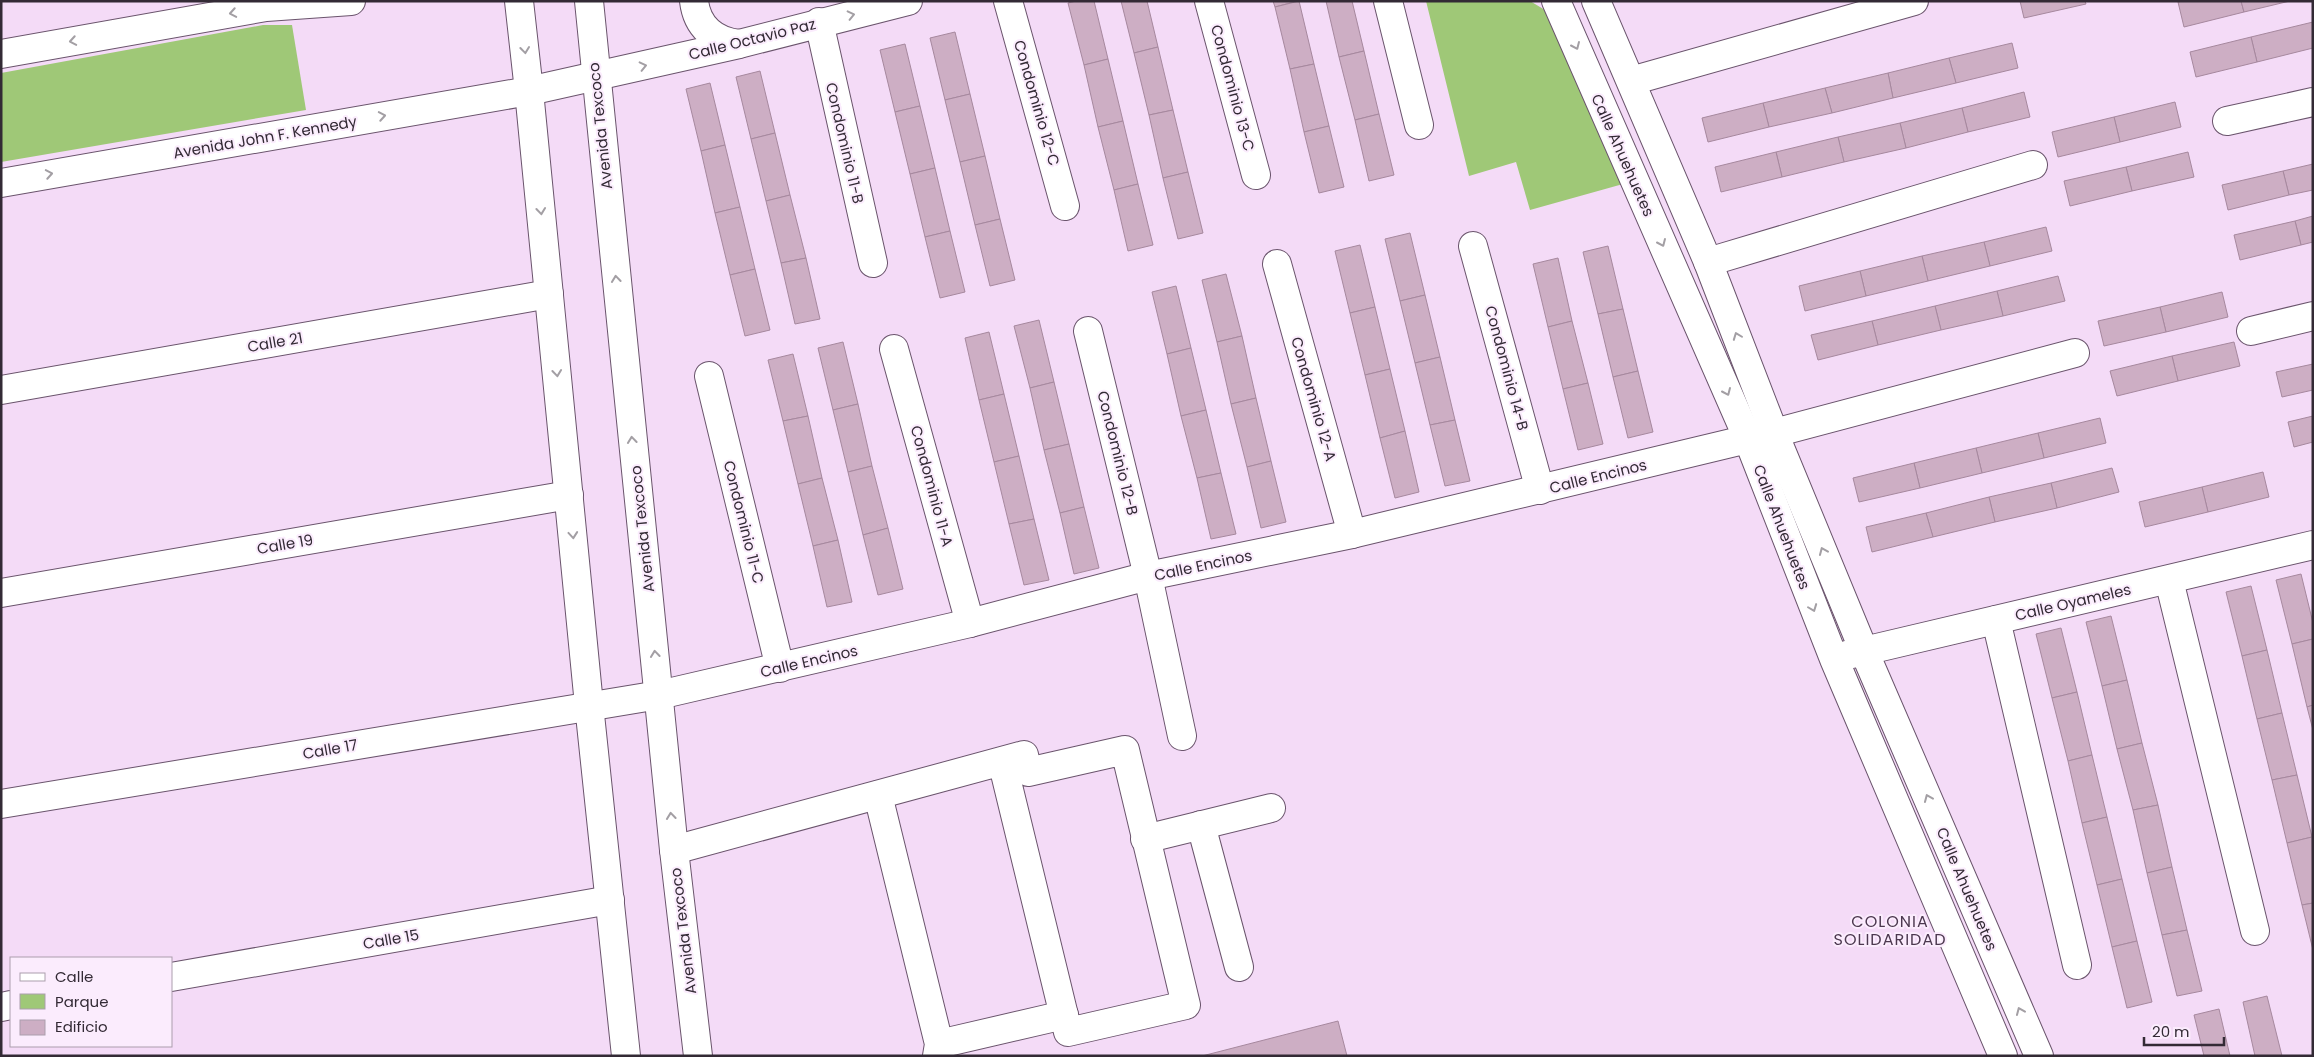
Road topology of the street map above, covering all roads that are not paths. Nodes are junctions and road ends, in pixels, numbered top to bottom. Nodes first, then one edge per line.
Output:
1 (352, 1) edge
2 (519, 1) edge
3 (588, 1) edge
4 (694, 1) edge
5 (908, 1) edge
6 (1008, 1) edge
7 (1209, 1) edge
8 (1388, 1) edge
9 (1556, 1) edge
10 (1596, 1) edge
11 (1914, 1) edge
12 (819, 22) junction
13 (739, 44) junction
14 (1, 54) edge
15 (595, 77) junction
16 (1631, 81) junction
17 (530, 90) junction
18 (2313, 102) edge
19 (2227, 121) dead end
20 (1419, 125) dead end
21 (2033, 165) dead end
22 (1256, 176) dead end
23 (1, 183) edge
24 (1066, 206) dead end
25 (1473, 246) dead end
26 (1708, 262) junction
27 (873, 263) dead end
28 (1277, 264) dead end
29 (549, 294) junction
30 (2313, 316) edge
31 (1088, 330) dead end
32 (2251, 331) dead end
33 (894, 349) dead end
34 (2075, 353) dead end
35 (709, 376) dead end
36 (1, 390) edge
37 (1774, 433) junction
38 (1748, 439) junction
39 (1540, 490) junction
40 (569, 495) junction
41 (1352, 534) junction
42 (2313, 545) edge
43 (1148, 576) junction
44 (2169, 580) junction
45 (1, 593) edge
46 (1996, 620) junction
47 (970, 623) junction
48 (1864, 651) junction
49 (1834, 659) junction
50 (780, 668) junction
51 (659, 695) junction
52 (589, 705) junction
53 (1182, 736) dead end
54 (1002, 761) junction
55 (878, 794) junction
56 (1, 804) edge
57 (1271, 808) dead end
58 (1201, 825) junction
59 (1145, 839) junction
60 (674, 850) junction
61 (610, 900) junction
62 (2255, 931) dead end
63 (2077, 965) dead end
64 (1239, 966) dead end
65 (172, 977) edge
66 (1064, 1015) junction
67 (938, 1050) edge
68 (626, 1056) edge
69 (698, 1056) edge
70 (2002, 1056) edge
71 (2040, 1056) edge

1 -> 14 street
2 -> 17 street
3 - 15 street, Avenida Texcoco
4 - 13 street
12 -> 5 street, Calle Octavio Paz
6 - 24 street, Condominio 12-C
7 - 22 street, Condominio 13-C
8 - 20 street
9 -> 38 street, Calle Ahuehuetes
10 - 16 street, Calle Ahuehuetes
11 - 16 street
12 - 13 street, Calle Octavio Paz
12 - 27 street, Condominio 11-B
15 -> 13 street, Calle Octavio Paz
15 - 17 street, Calle Octavio Paz
51 -> 15 street, Avenida Texcoco
16 - 26 street, Calle Ahuehuetes
23 -> 17 street, Avenida John F. Kennedy
17 -> 29 street
18 - 19 street
21 - 26 street
25 - 39 street, Condominio 14-B
37 -> 26 street, Calle Ahuehuetes
28 - 41 street, Condominio 12-A
29 - 36 street, Calle 21
29 -> 40 street
30 - 32 street
31 - 43 street, Condominio 12-B
33 - 47 street, Condominio 11-A
34 - 37 street
35 - 50 street, Condominio 11-C
48 -> 37 street, Calle Ahuehuetes
38 - 39 street, Calle Encinos
38 -> 49 street, Calle Ahuehuetes
39 - 41 street, Calle Encinos
40 - 45 street, Calle 19
40 -> 52 street
41 - 43 street, Calle Encinos
42 - 44 street, Calle Oyameles
43 - 47 street, Calle Encinos
43 - 53 street, Condominio 12-B
44 - 46 street, Calle Oyameles
44 - 62 street
46 - 48 street, Calle Oyameles
46 - 63 street
47 - 50 street, Calle Encinos
48 - 49 street, Calle Oyameles
71 -> 48 street, Calle Ahuehuetes
49 - 70 street, Calle Ahuehuetes
50 - 51 street, Calle Encinos
51 - 52 street, Calle 17
60 -> 51 street, Avenida Texcoco
52 - 56 street, Calle 17
52 - 61 street
54 - 55 street
54 - 59 street
54 - 66 street
55 - 60 street
55 - 67 street
57 - 58 street
58 - 59 street
58 - 64 street
59 - 66 street
60 - 69 street, Avenida Texcoco
61 - 65 street, Calle 15
61 - 68 street
66 - 67 street

